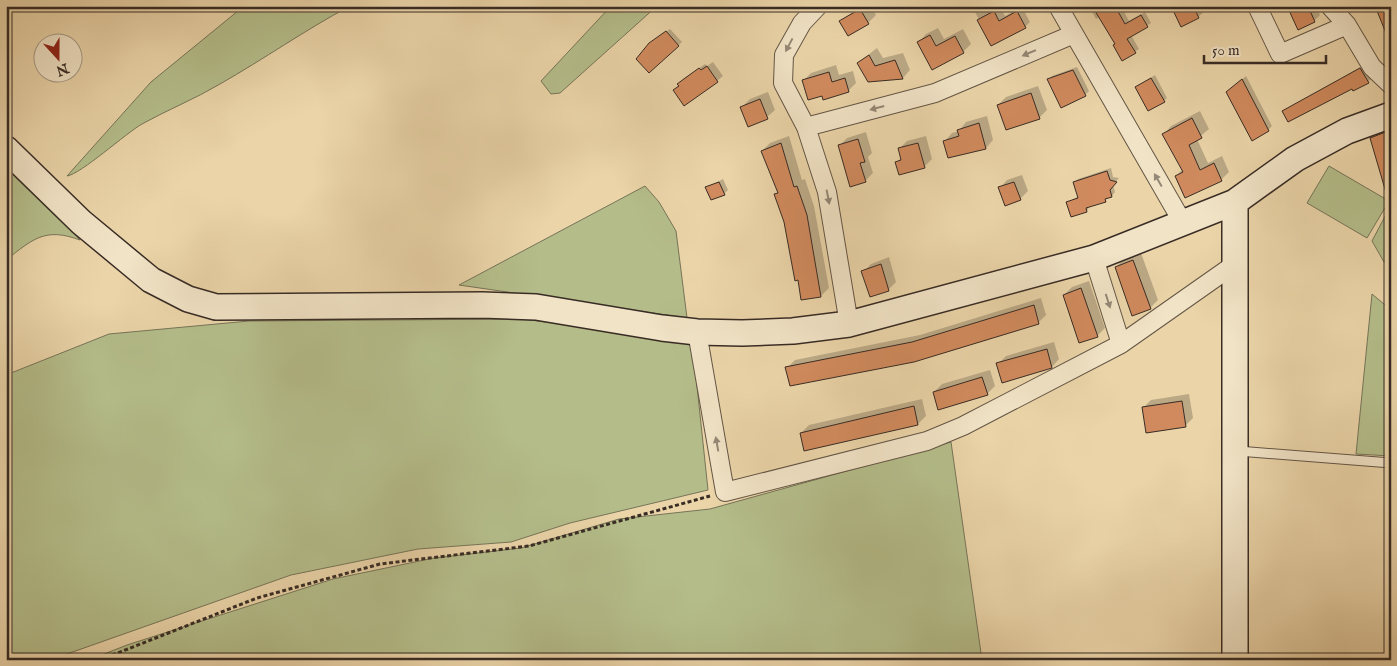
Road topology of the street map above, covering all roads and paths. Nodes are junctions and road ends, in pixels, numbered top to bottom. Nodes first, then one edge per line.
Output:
1 (818, 6) edge
2 (1058, 6) edge
3 (1257, 6) edge
4 (1330, 6) edge
5 (1347, 25) junction
6 (1074, 34) junction
7 (1391, 85) edge
8 (1391, 115) edge
9 (806, 127) junction
10 (6, 149) edge
11 (1235, 202) junction
12 (1183, 223) junction
13 (1094, 258) junction
14 (1235, 264) junction
15 (849, 324) junction
16 (697, 332) junction
17 (1122, 344) junction
18 (1235, 451) junction
19 (1391, 463) edge
20 (726, 492) junction
21 (100, 660) edge
22 (1235, 660) edge

1 -> 9 street
2 - 6 street
3 - 5 street
4 - 5 street
5 - 7 street
6 -> 9 street
12 -> 6 street
8 - 11 street
9 -> 15 street
10 - 16 street
11 - 12 street
11 - 14 street
12 - 13 street
13 - 15 street
13 -> 17 street
14 - 17 street
14 - 18 street
15 - 16 street
20 -> 16 street
17 - 20 street
18 - 19 lane
18 - 22 street
20 - 21 path

